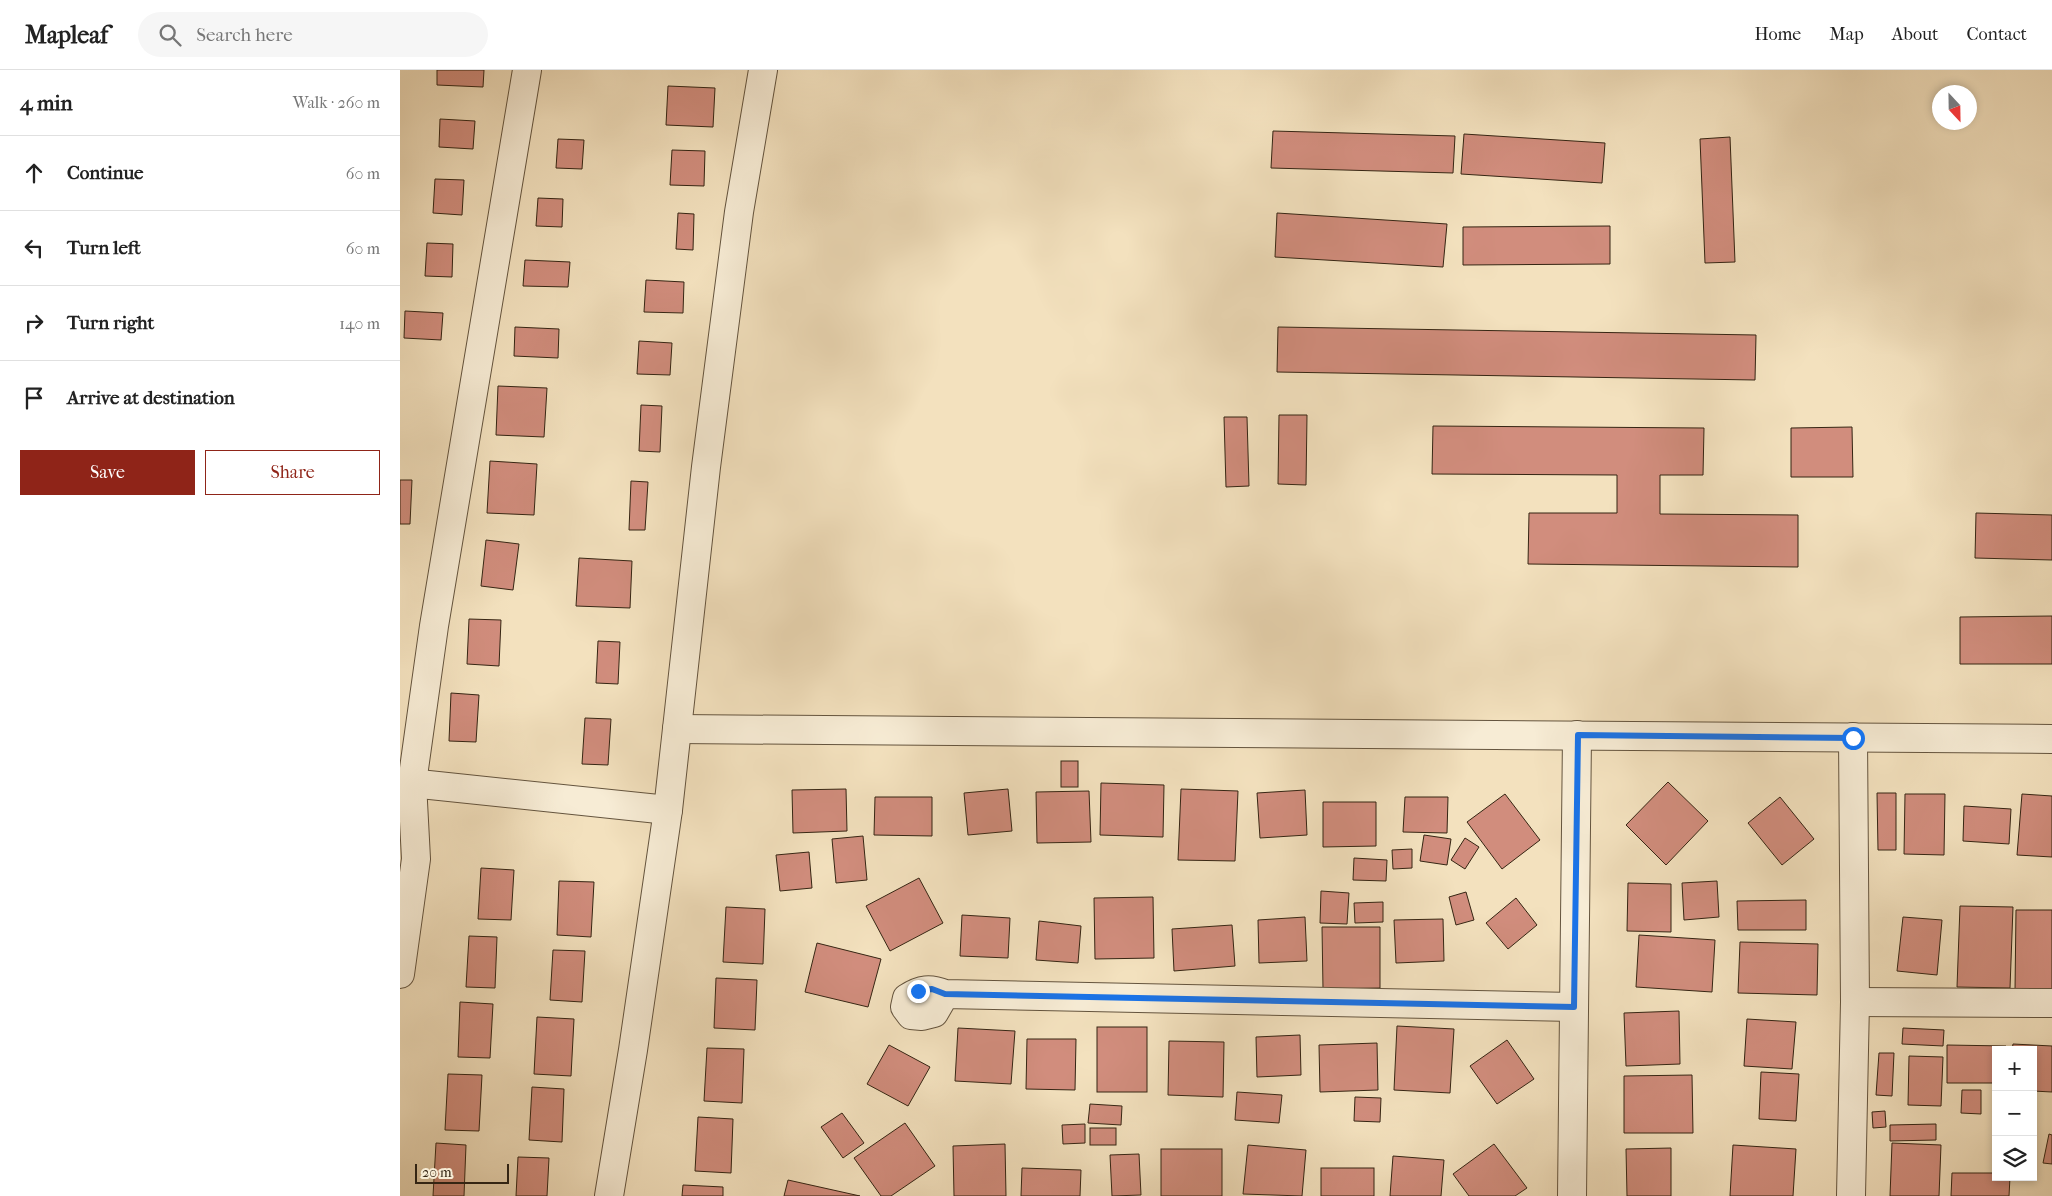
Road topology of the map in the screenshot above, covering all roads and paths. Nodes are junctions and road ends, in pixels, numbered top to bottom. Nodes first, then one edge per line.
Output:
1 (527, 70) edge
2 (763, 70) edge
3 (677, 729) junction
4 (1578, 735) junction
5 (1853, 738) junction
6 (2052, 739) edge
7 (406, 783) edge
8 (668, 810) junction
9 (400, 974) edge
10 (945, 994) dead end
11 (1855, 1002) junction
12 (2052, 1003) edge
13 (1574, 1007) junction
14 (609, 1196) edge
15 (1572, 1196) edge
16 (1852, 1196) edge

1 - 7 street
2 - 3 street
3 - 4 street
3 - 8 street
4 - 5 street
4 - 13 street
5 - 6 street
5 - 11 street
7 - 8 street
7 - 9 street
8 - 14 street
10 - 13 street
11 - 12 street
11 - 16 street
13 - 15 street

